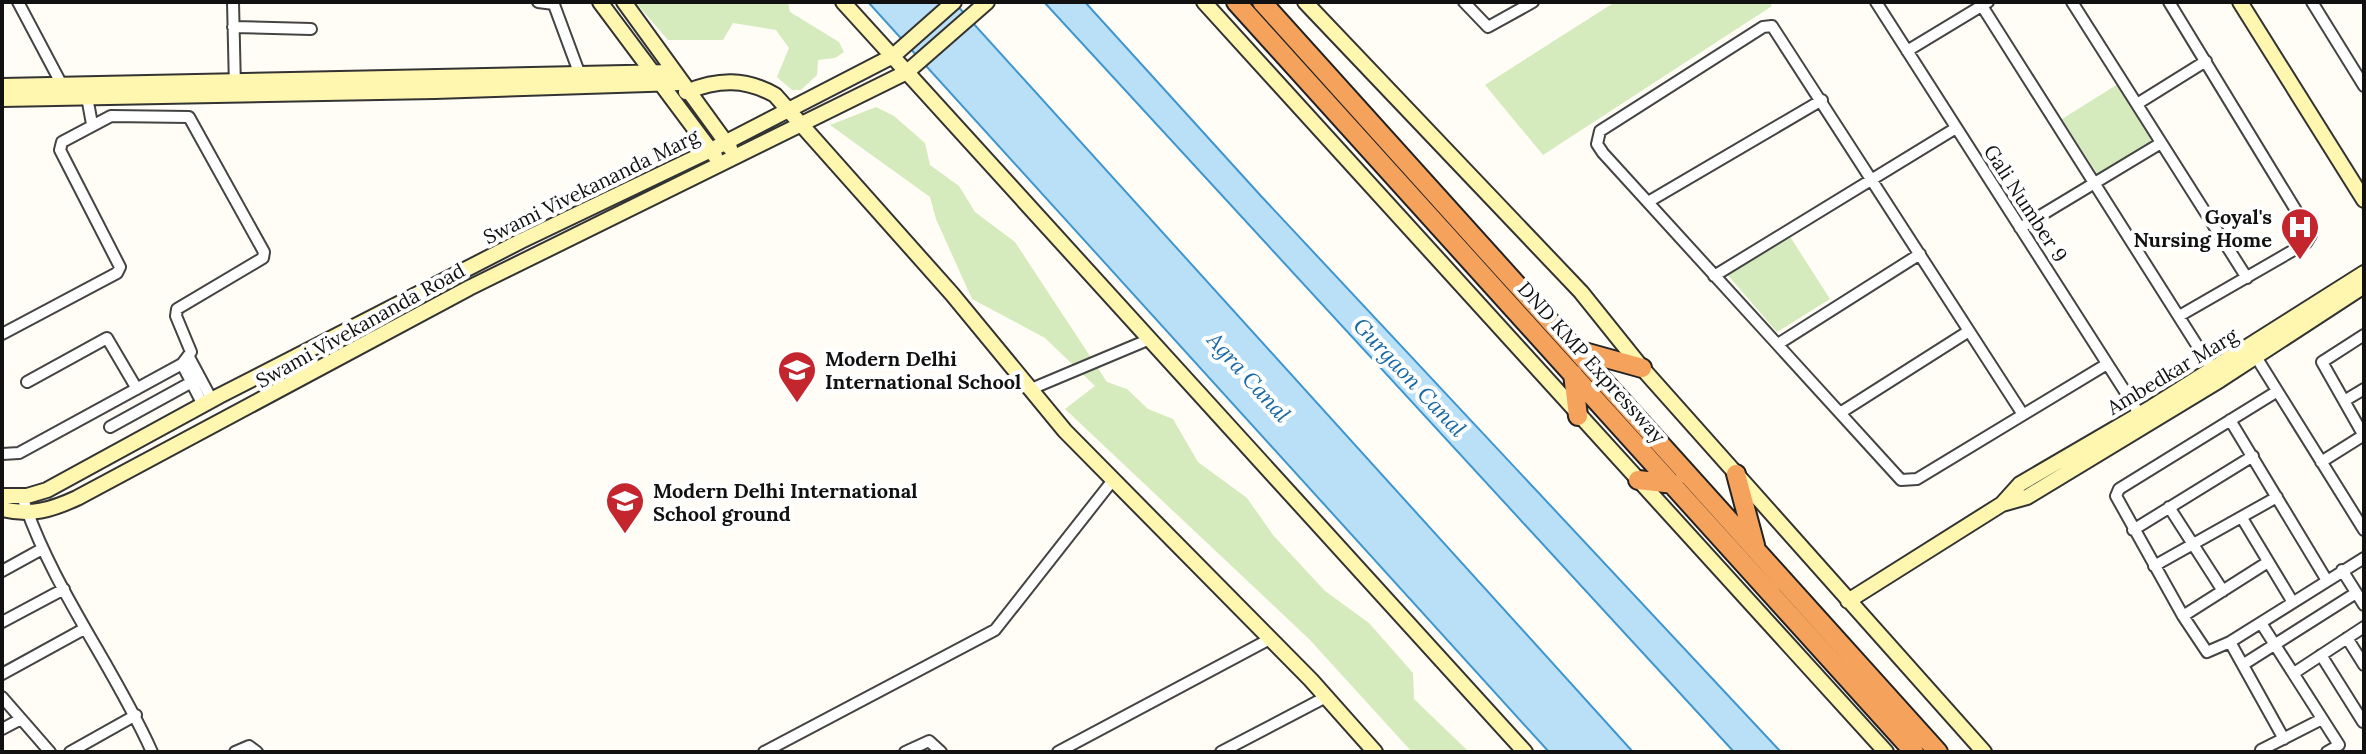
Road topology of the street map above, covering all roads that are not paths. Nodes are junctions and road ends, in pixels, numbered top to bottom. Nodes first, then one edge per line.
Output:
1 (18, 2) edge
2 (233, 2) edge
3 (538, 2) edge
4 (600, 2) edge
5 (624, 2) edge
6 (843, 2) edge
7 (954, 2) edge
8 (987, 2) edge
9 (1204, 2) edge
10 (1236, 2) edge
11 (1262, 2) edge
12 (1305, 2) edge
13 (1464, 2) edge
14 (1533, 2) edge
15 (1876, 2) edge
16 (2072, 2) edge
17 (2169, 2) edge
18 (2240, 2) edge
19 (2312, 2) edge
20 (553, 3) edge
21 (1985, 4) edge
22 (233, 27) junction
23 (311, 29) dead end
24 (898, 51) junction
25 (1907, 51) junction
26 (2206, 61) junction
27 (912, 68) junction
28 (580, 75) junction
29 (656, 80) junction
30 (679, 82) junction
31 (62, 85) junction
32 (2364, 86) edge
33 (235, 88) junction
34 (6, 92) edge
35 (87, 97) junction
36 (1822, 100) junction
37 (2137, 104) junction
38 (790, 110) junction
39 (802, 123) junction
40 (92, 124) junction
41 (1956, 128) junction
42 (2161, 143) junction
43 (730, 149) junction
44 (715, 156) junction
45 (1873, 179) junction
46 (2096, 182) junction
47 (2364, 200) edge
48 (1648, 202) junction
49 (2020, 228) junction
50 (1920, 254) junction
51 (2364, 273) edge
52 (1714, 276) junction
53 (2247, 278) junction
54 (2364, 286) edge
55 (2181, 315) junction
56 (1969, 331) junction
57 (2, 334) edge
58 (2364, 335) edge
59 (1150, 339) junction
60 (1572, 344) junction
61 (1778, 344) junction
62 (2253, 352) junction
63 (185, 360) junction
64 (2107, 364) junction
65 (1642, 368) junction
66 (2212, 369) junction
67 (1573, 374) junction
68 (27, 382) dead end
69 (190, 383) junction
70 (137, 389) junction
71 (1031, 389) junction
72 (2364, 389) edge
73 (2276, 392) junction
74 (2344, 401) junction
75 (208, 403) junction
76 (1840, 413) junction
77 (2022, 413) junction
78 (1578, 416) junction
79 (2143, 419) junction
80 (2230, 420) junction
81 (110, 427) dead end
82 (2364, 435) edge
83 (2, 454) edge
84 (2253, 456) junction
85 (2321, 462) junction
86 (1736, 474) junction
87 (1113, 480) junction
88 (1638, 480) junction
89 (1674, 484) junction
90 (2, 496) edge
91 (22, 496) junction
92 (2277, 497) junction
93 (2169, 507) junction
94 (5, 512) edge
95 (28, 514) junction
96 (2242, 518) junction
97 (2133, 530) junction
98 (2364, 530) edge
99 (2193, 544) junction
100 (1756, 548) junction
101 (42, 549) junction
102 (2364, 558) edge
103 (2268, 562) junction
104 (2154, 566) junction
105 (2342, 570) junction
106 (2, 571) edge
107 (2326, 579) junction
108 (64, 589) junction
109 (2223, 591) junction
110 (2356, 593) junction
111 (1848, 601) junction
112 (2292, 601) junction
113 (2364, 605) edge
114 (2183, 616) junction
115 (2, 622) edge
116 (2261, 623) junction
117 (2364, 627) edge
118 (84, 629) junction
119 (2347, 638) junction
120 (1270, 639) junction
121 (2230, 642) junction
122 (2276, 644) junction
123 (2321, 655) junction
124 (2244, 664) junction
125 (2364, 665) edge
126 (2294, 673) junction
127 (2, 674) edge
128 (2, 697) edge
129 (1326, 697) junction
130 (136, 715) junction
131 (21, 719) junction
132 (2322, 719) junction
133 (2363, 722) edge
134 (2, 729) edge
135 (2284, 739) junction
136 (2261, 750) dead end
137 (50, 752) edge
138 (70, 752) edge
139 (152, 752) edge
140 (235, 752) edge
141 (257, 752) edge
142 (764, 752) edge
143 (905, 752) edge
144 (941, 752) edge
145 (1058, 752) edge
146 (1221, 752) edge
147 (1375, 752) edge
148 (1525, 752) edge
149 (1886, 752) edge
150 (1914, 752) edge
151 (1938, 752) edge
152 (1984, 752) edge
153 (2327, 752) edge

1 - 31 street
2 - 22 street
3 - 20 street
4 - 29 street
5 - 30 street
6 - 24 street
7 - 24 street
8 - 27 street
9 - 78 street
10 - 67 highway, DND KMP Expressway
11 - 60 highway, DND KMP Expressway
12 - 65 street
13 - 14 street
15 - 25 street, Gali Number 9
16 - 37 street
17 - 26 street
18 - 47 street
19 - 32 street
20 - 28 street
21 - 25 street
21 - 46 street
22 - 23 street
22 - 33 street
24 - 27 street
24 - 38 street
25 - 41 street, Gali Number 9
26 - 37 street
26 - 53 street
27 - 39 street
27 - 59 street
28 - 29 street
28 - 33 street
29 - 30 street
29 - 33 street
29 - 44 street
30 - 38 street
30 - 43 street
31 - 33 street
31 - 34 street
33 - 35 street
34 - 35 street
35 - 40 street
36 - 45 street
36 - 48 street
36 - 48 street
37 - 42 street
38 - 39 street
38 - 43 street
39 - 43 street
39 - 71 street
40 - 57 street
40 - 63 street
41 - 45 street
41 - 49 street, Gali Number 9
42 - 46 street
42 - 53 street
43 - 44 street, Swami Vivekananda Marg
44 - 75 street, Swami Vivekananda Marg
44 - 95 street, Swami Vivekananda Road
45 - 50 street
45 - 52 street
46 - 49 street
46 - 55 street
48 - 52 street
49 - 64 street, Gali Number 9
50 - 56 street
50 - 61 street
51 - 62 street, Ambedkar Marg
52 - 61 street
53 - 55 street
54 - 62 street, Ambedkar Marg
55 - 66 street
56 - 76 street
56 - 77 street
58 - 74 street
59 - 71 street
59 - 148 street
60 - 65 highway
60 - 100 highway, DND KMP Expressway
61 - 76 street
62 - 66 street, Ambedkar Marg
62 - 73 street
62 - 79 street, Ambedkar Marg
63 - 69 street
63 - 70 street
63 - 75 street
64 - 77 street
64 - 79 street, Gali Number 9
65 - 86 street
66 - 79 street, Ambedkar Marg
67 - 78 highway
67 - 89 highway, DND KMP Expressway
68 - 70 street
69 - 75 street
69 - 81 street
70 - 83 street
71 - 87 street
72 - 74 street
73 - 80 street
73 - 85 street
74 - 82 street
75 - 91 street, Swami Vivekananda Marg
76 - 77 street
78 - 88 street
79 - 111 street, Ambedkar Marg
80 - 84 street
80 - 97 street
82 - 85 street
84 - 92 street
84 - 93 street
85 - 98 street
86 - 100 highway
86 - 111 street
87 - 120 street
87 - 142 street
88 - 89 highway
88 - 149 street
89 - 150 highway, DND KMP Expressway
90 - 91 street, Swami Vivekananda Marg
91 - 95 street
92 - 96 street
92 - 107 street
93 - 97 street
93 - 99 street
94 - 95 street, Swami Vivekananda Road
95 - 101 street
96 - 99 street
96 - 103 street
97 - 104 street
99 - 104 street
99 - 109 street
100 - 151 highway, DND KMP Expressway
101 - 106 street
101 - 108 street
102 - 105 street
103 - 109 street
103 - 112 street
104 - 114 street
105 - 107 street
105 - 110 street
107 - 112 street
108 - 115 street
108 - 118 street
109 - 114 street
110 - 113 street
110 - 122 street
111 - 152 street
112 - 116 street
114 - 121 street
116 - 121 street
116 - 122 street
117 - 119 street
118 - 127 street
118 - 130 street
119 - 123 street
119 - 125 street
120 - 129 street
120 - 145 street
121 - 124 street
122 - 124 street
122 - 126 street
123 - 126 street
123 - 133 street
124 - 135 street
126 - 132 street
128 - 131 street
129 - 146 street
129 - 147 street
130 - 138 street
130 - 139 street
131 - 134 street
131 - 137 street
132 - 135 street
132 - 153 street
135 - 136 street
140 - 141 street
143 - 144 street

